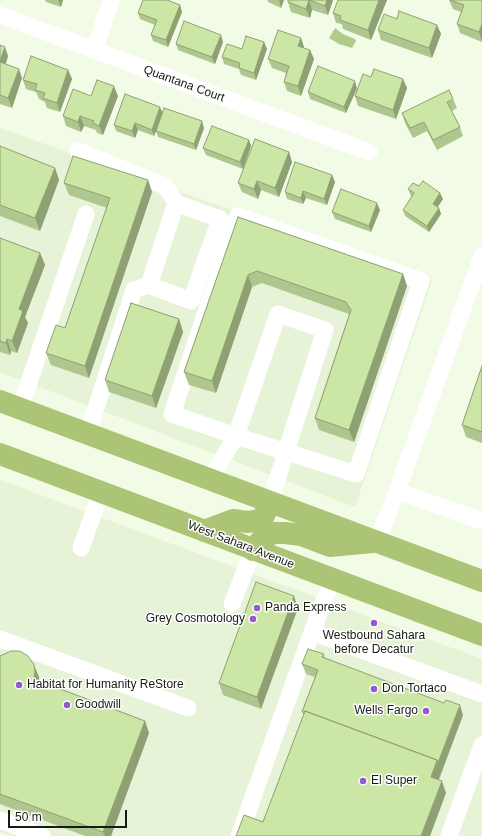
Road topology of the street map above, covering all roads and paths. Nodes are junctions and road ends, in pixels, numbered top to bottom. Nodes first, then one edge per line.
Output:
1 (111, 0) edge
2 (0, 16) edge
3 (94, 50) junction
4 (78, 151) dead end
5 (369, 152) dead end
6 (176, 203) junction
7 (86, 214) dead end
8 (482, 256) edge
9 (150, 285) junction
10 (0, 401) edge
11 (20, 409) junction
12 (87, 434) junction
13 (236, 436) junction
14 (287, 452) junction
15 (0, 454) edge
16 (210, 480) junction
17 (397, 491) junction
18 (100, 492) junction
19 (270, 502) junction
20 (482, 521) edge
21 (204, 532) junction
22 (377, 542) junction
23 (81, 548) dead end
24 (254, 550) junction
25 (332, 580) junction
26 (482, 581) edge
27 (232, 604) dead end
28 (312, 632) junction
29 (482, 635) edge
30 (0, 638) edge
31 (482, 694) edge
32 (188, 708) dead end
33 (482, 745) edge
34 (0, 820) edge
35 (42, 836) edge
36 (239, 836) edge
37 (449, 836) edge

1 - 3 street
2 - 3 street, Quantana Court
3 - 5 street, Quantana Court
4 - 6 street
6 - 9 street
6 - 9 street
7 - 11 street
8 - 17 street
9 - 12 street
10 - 11 main road
11 - 12 main road
12 - 16 main road
13 - 14 street
13 - 14 street
13 - 14 street
13 - 16 street
14 - 19 street
15 - 18 main road, West Sahara Avenue
16 - 19 main road
17 - 20 street
17 - 22 street
18 - 21 main road, West Sahara Avenue
18 - 23 street
19 - 21 main road
19 - 22 main road
21 - 24 main road, West Sahara Avenue
22 - 24 main road
22 - 26 main road
24 - 25 main road, West Sahara Avenue
24 - 27 street
25 - 28 street
25 - 29 main road, West Sahara Avenue
28 - 31 street
28 - 36 street
30 - 32 street
33 - 37 street
34 - 35 street

